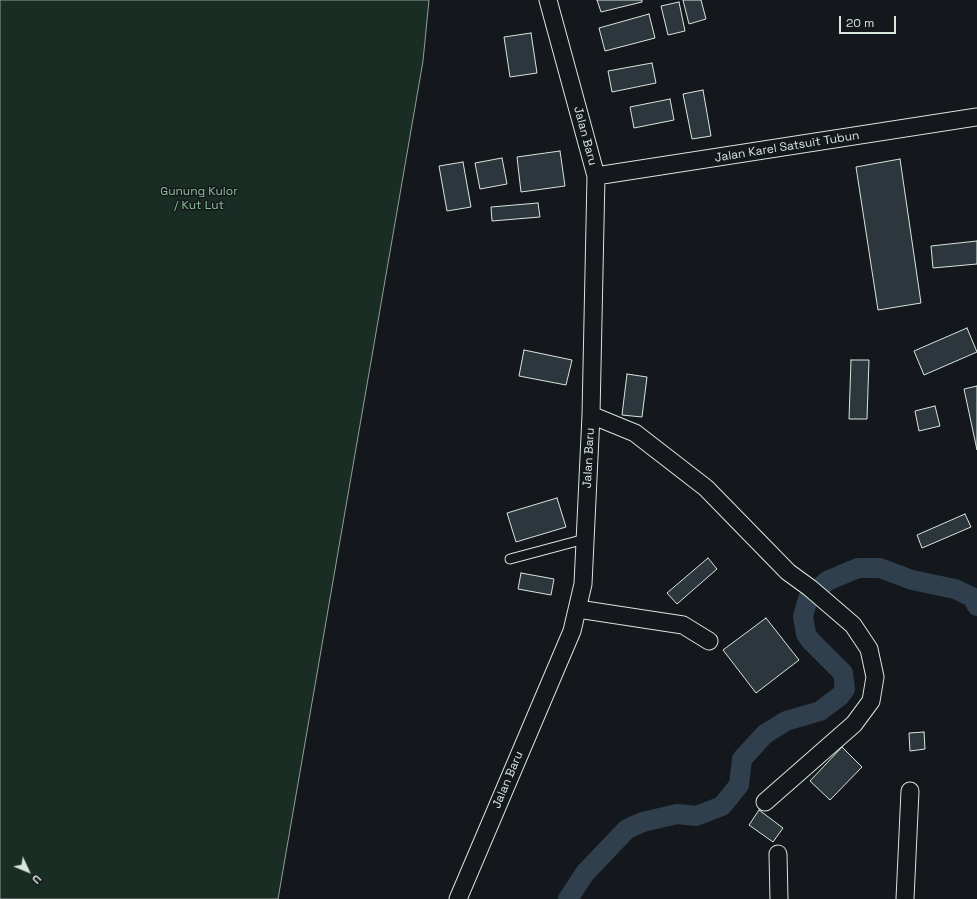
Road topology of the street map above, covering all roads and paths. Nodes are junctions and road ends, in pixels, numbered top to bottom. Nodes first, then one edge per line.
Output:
1 (548, 0) edge
2 (977, 117) edge
3 (596, 176) junction
4 (591, 415) junction
5 (585, 539) junction
6 (510, 559) dead end
7 (578, 609) junction
8 (709, 641) dead end
9 (910, 791) dead end
10 (764, 802) dead end
11 (778, 854) dead end
12 (458, 899) edge
13 (779, 899) edge
14 (905, 899) edge

1 - 3 street, Jalan Baru
2 - 3 street, Jalan Karel Satsuit Tubun
3 - 4 street, Jalan Baru
4 - 5 street, Jalan Baru
4 - 10 street
5 - 6 lane
5 - 7 street, Jalan Baru
7 - 8 street
7 - 12 street, Jalan Baru
9 - 14 street
11 - 13 street

